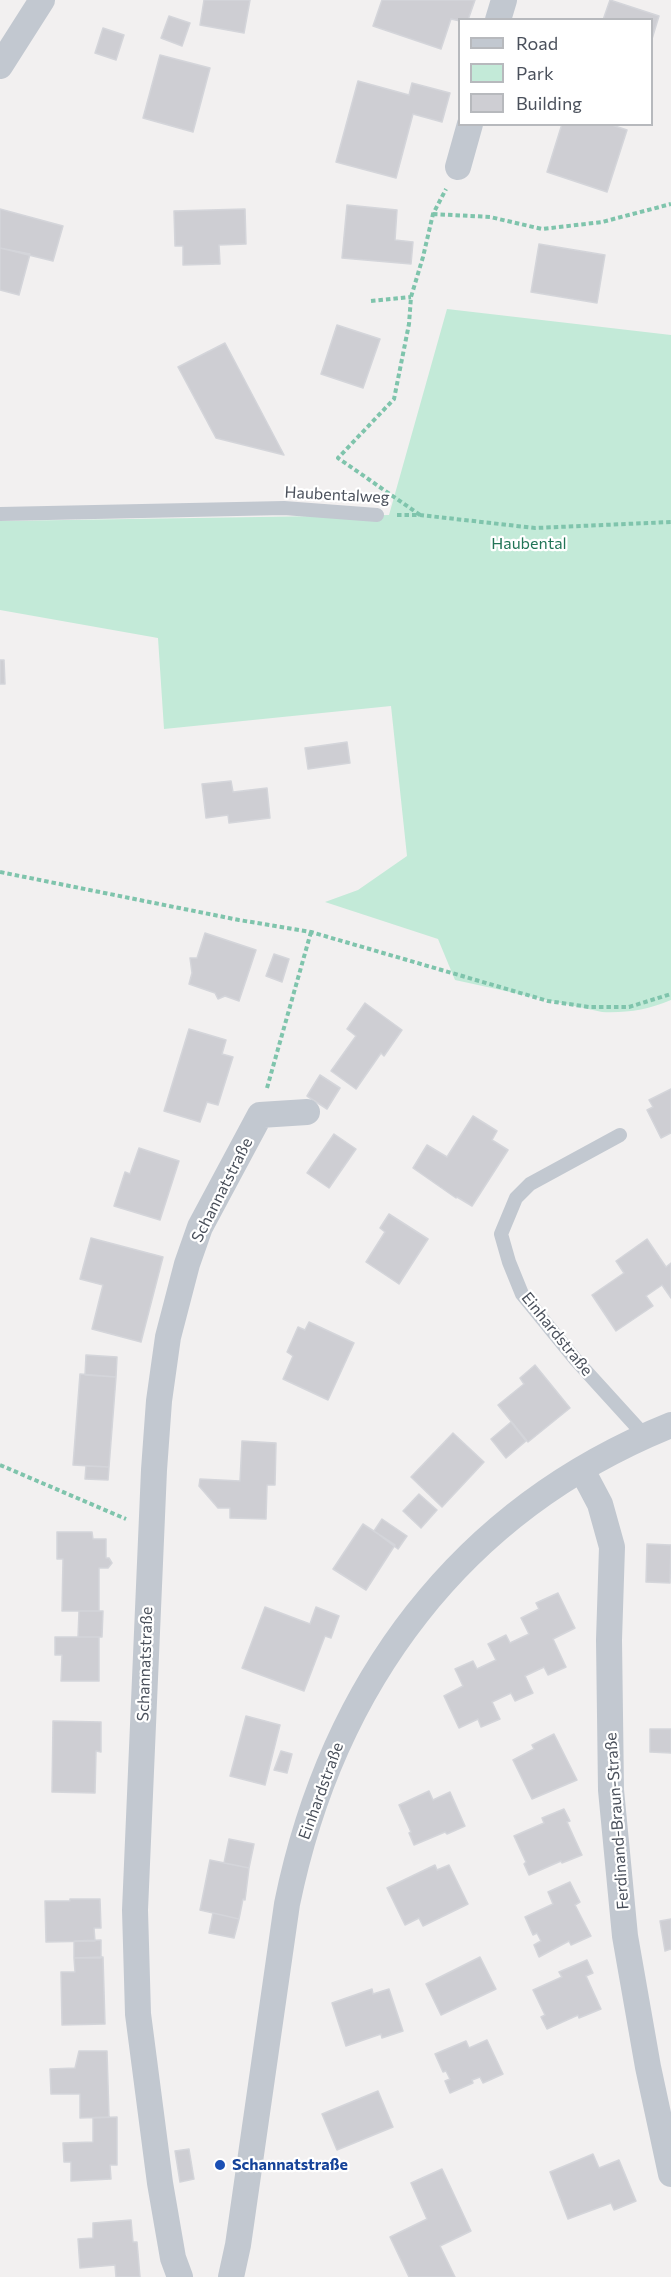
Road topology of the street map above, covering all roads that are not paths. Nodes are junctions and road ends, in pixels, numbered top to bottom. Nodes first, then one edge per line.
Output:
1 (504, 0) edge
2 (39, 1) edge
3 (499, 18) edge
4 (0, 66) edge
5 (469, 126) edge
6 (458, 168) road end
7 (0, 514) edge
8 (377, 515) road end
9 (307, 1112) dead end
10 (620, 1135) dead end
11 (671, 1425) edge
12 (645, 1436) junction
13 (582, 1470) junction
14 (671, 2174) edge
15 (180, 2277) edge
16 (231, 2277) edge

1 - 3 street
2 - 4 street
5 - 6 street
7 - 8 lane, Haubentalweg
9 - 15 street, Schannatstraße
10 - 12 lane, Einhardstraße
11 - 12 street, Einhardstraße
12 - 13 street, Einhardstraße
13 - 14 street, Ferdinand-Braun-Straße
13 - 16 street, Einhardstraße

